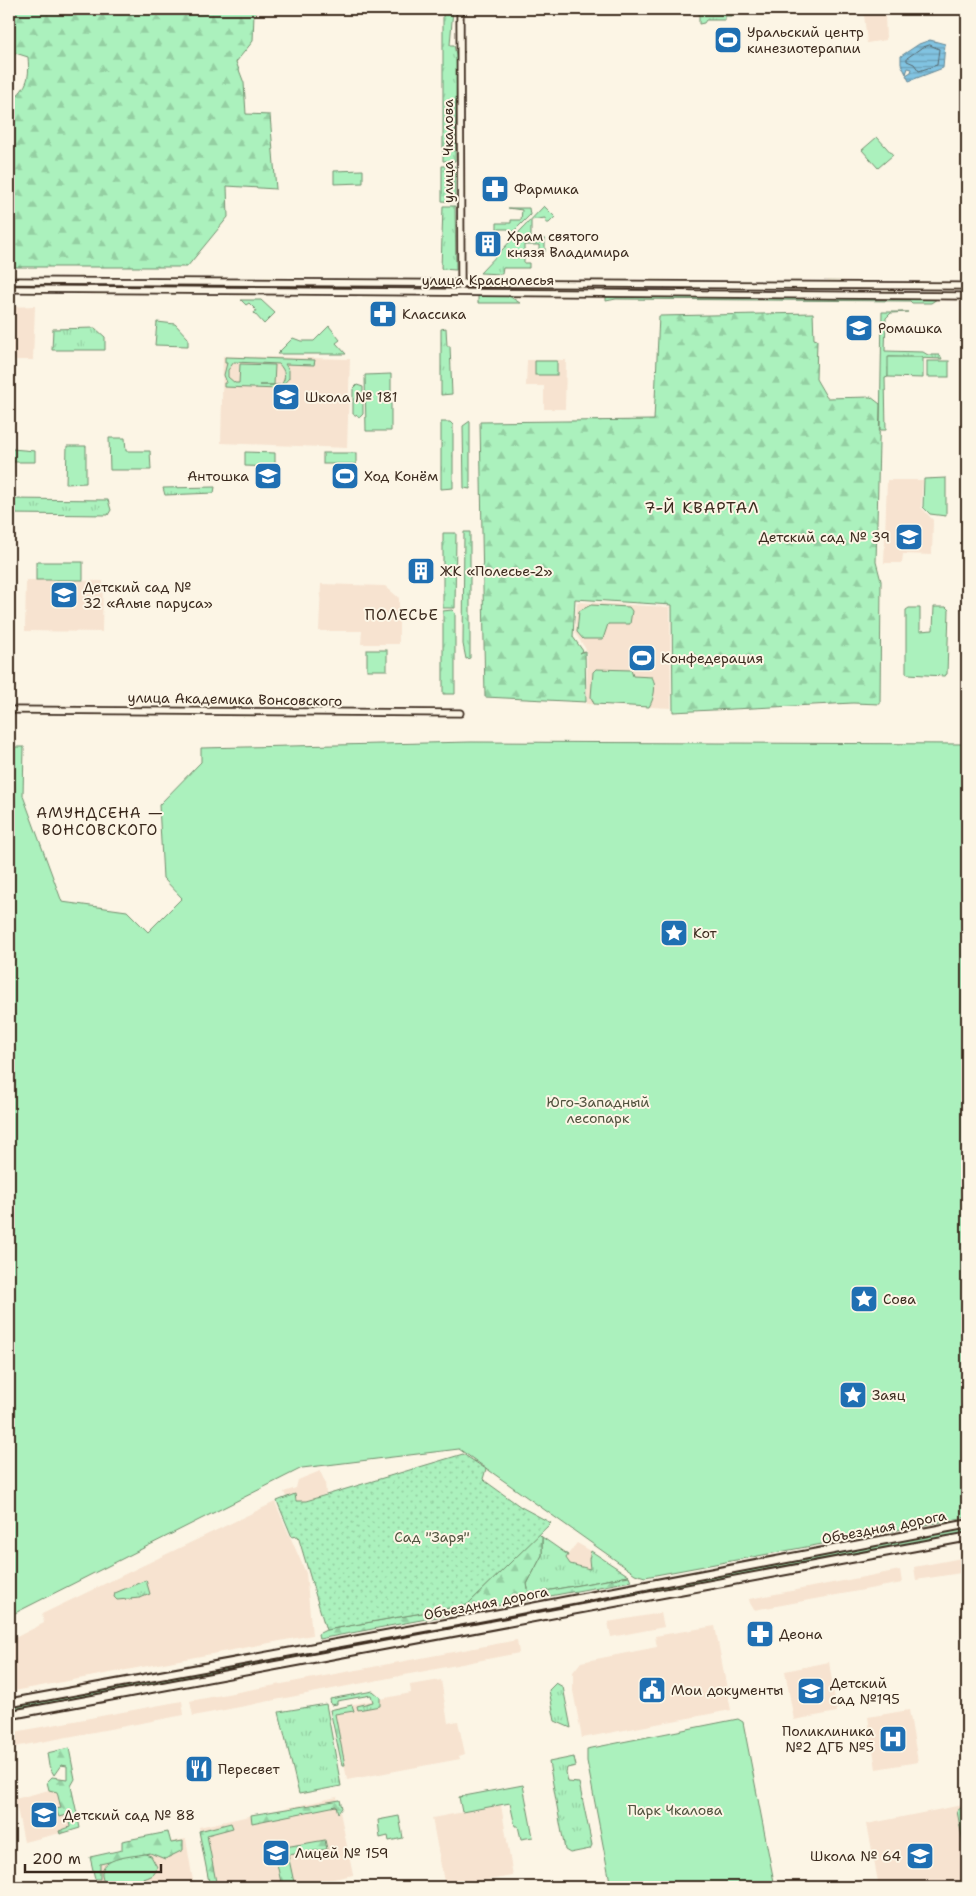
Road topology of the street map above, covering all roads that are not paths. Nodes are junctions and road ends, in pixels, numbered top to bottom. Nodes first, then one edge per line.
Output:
1 (460, 9) edge
2 (9, 281) edge
3 (233, 282) junction
4 (461, 283) junction
5 (967, 286) edge
6 (9, 289) edge
7 (233, 291) junction
8 (461, 292) junction
9 (967, 296) edge
10 (9, 710) edge
11 (460, 713) dead end
12 (967, 1524) edge
13 (967, 1537) edge
14 (9, 1703) edge
15 (9, 1715) edge

1 - 4 street, улица Чкалова
2 - 3 street, улица Краснолесья
3 - 4 street, улица Краснолесья
3 - 7 street
4 - 5 street, улица Краснолесья
4 - 8 street, улица Чкалова
6 - 7 street, улица Краснолесья
7 - 8 street, улица Краснолесья
8 - 9 street, улица Краснолесья
10 - 11 street, улица Академика Вонсовского
12 - 14 main road, Объездная дорога
13 - 15 main road, Объездная дорога

